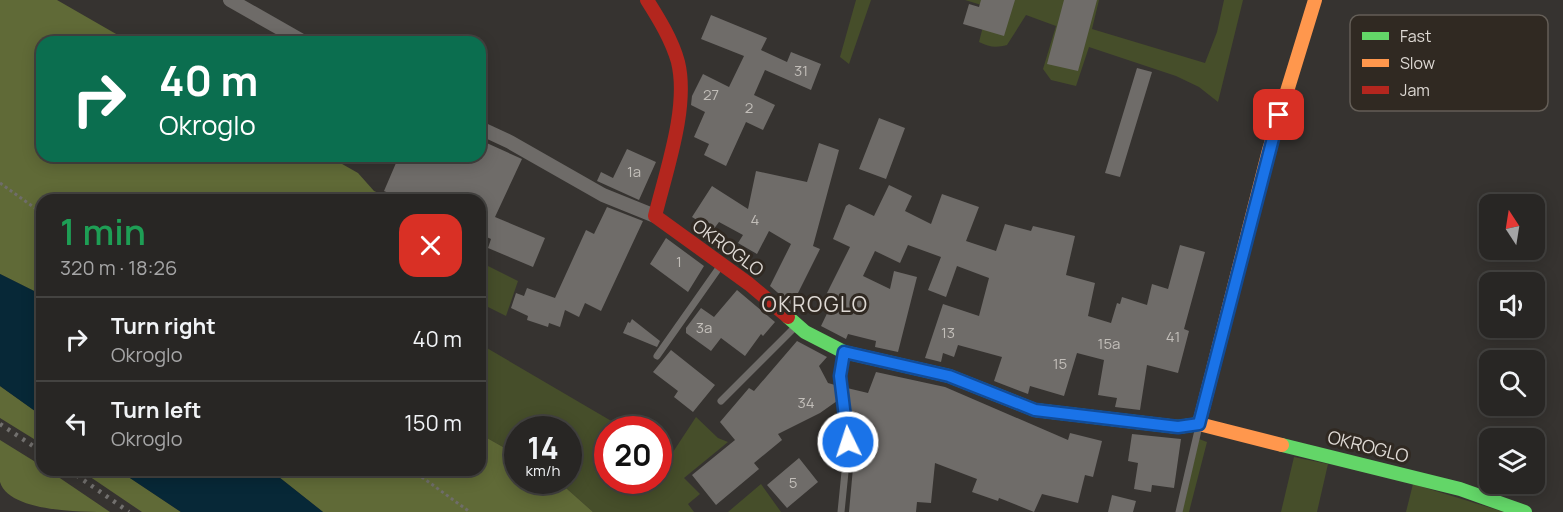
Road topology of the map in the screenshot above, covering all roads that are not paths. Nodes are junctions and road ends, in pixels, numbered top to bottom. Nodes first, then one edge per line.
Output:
1 (230, 0) edge
2 (646, 0) edge
3 (1315, 0) edge
4 (293, 36) edge
5 (486, 131) edge
6 (655, 216) junction
7 (721, 265) junction
8 (797, 326) junction
9 (844, 352) junction
10 (657, 356) dead end
11 (721, 401) dead end
12 (1199, 424) junction
13 (841, 512) edge
14 (1179, 512) edge
15 (1525, 512) edge

1 - 4 street
2 - 6 street
3 - 12 street
5 - 6 street
6 - 7 street, OKROGLO
7 - 8 street, OKROGLO
7 - 10 lane
8 - 9 street, OKROGLO
8 - 11 lane
9 - 12 street, OKROGLO
9 - 13 lane
12 - 14 lane
12 - 15 street, OKROGLO

